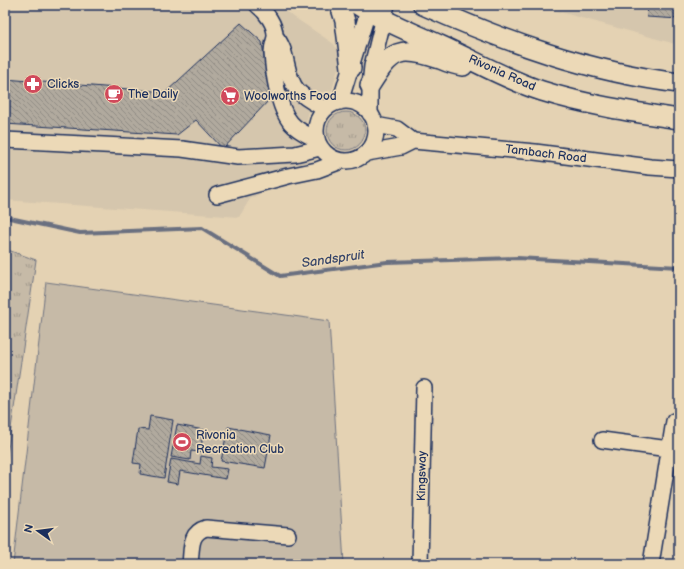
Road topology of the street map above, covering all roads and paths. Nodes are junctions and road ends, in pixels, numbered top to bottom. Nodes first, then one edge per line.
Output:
1 (257, 5) edge
2 (340, 5) edge
3 (423, 5) edge
4 (373, 9) edge
5 (441, 10) edge
6 (275, 36) junction
7 (480, 63) junction
8 (351, 68) junction
9 (679, 83) edge
10 (370, 85) junction
11 (340, 102) junction
12 (325, 109) junction
13 (373, 119) junction
14 (679, 119) edge
15 (5, 140) edge
16 (413, 141) junction
17 (320, 146) junction
18 (367, 153) junction
19 (341, 161) junction
20 (679, 169) edge
21 (288, 176) junction
22 (217, 195) dead end
23 (424, 388) dead end
24 (674, 421) dead end
25 (602, 440) dead end
26 (669, 449) junction
27 (288, 535) dead end
28 (190, 564) edge
29 (420, 564) edge
30 (651, 564) edge

1 - 6 street
2 - 8 main road
3 - 5 main road
4 - 7 main road, Rivonia Road
4 - 8 street
4 - 10 street
5 - 9 main road
6 - 12 street
6 - 17 street
7 - 10 main road
7 - 14 main road, Rivonia Road
8 - 11 street
10 - 13 street
11 - 12 street
11 - 13 street
12 - 17 street
13 - 16 street
13 - 18 street
15 - 17 street
16 - 18 street, Tambach Road
16 - 20 street, Tambach Road
17 - 19 street
17 - 21 street
18 - 19 street, Tambach Road
19 - 21 street, Tambach Road
21 - 22 street, Tambach Road
23 - 29 street, Kingsway
24 - 26 street
25 - 26 street
26 - 30 street
27 - 28 street

